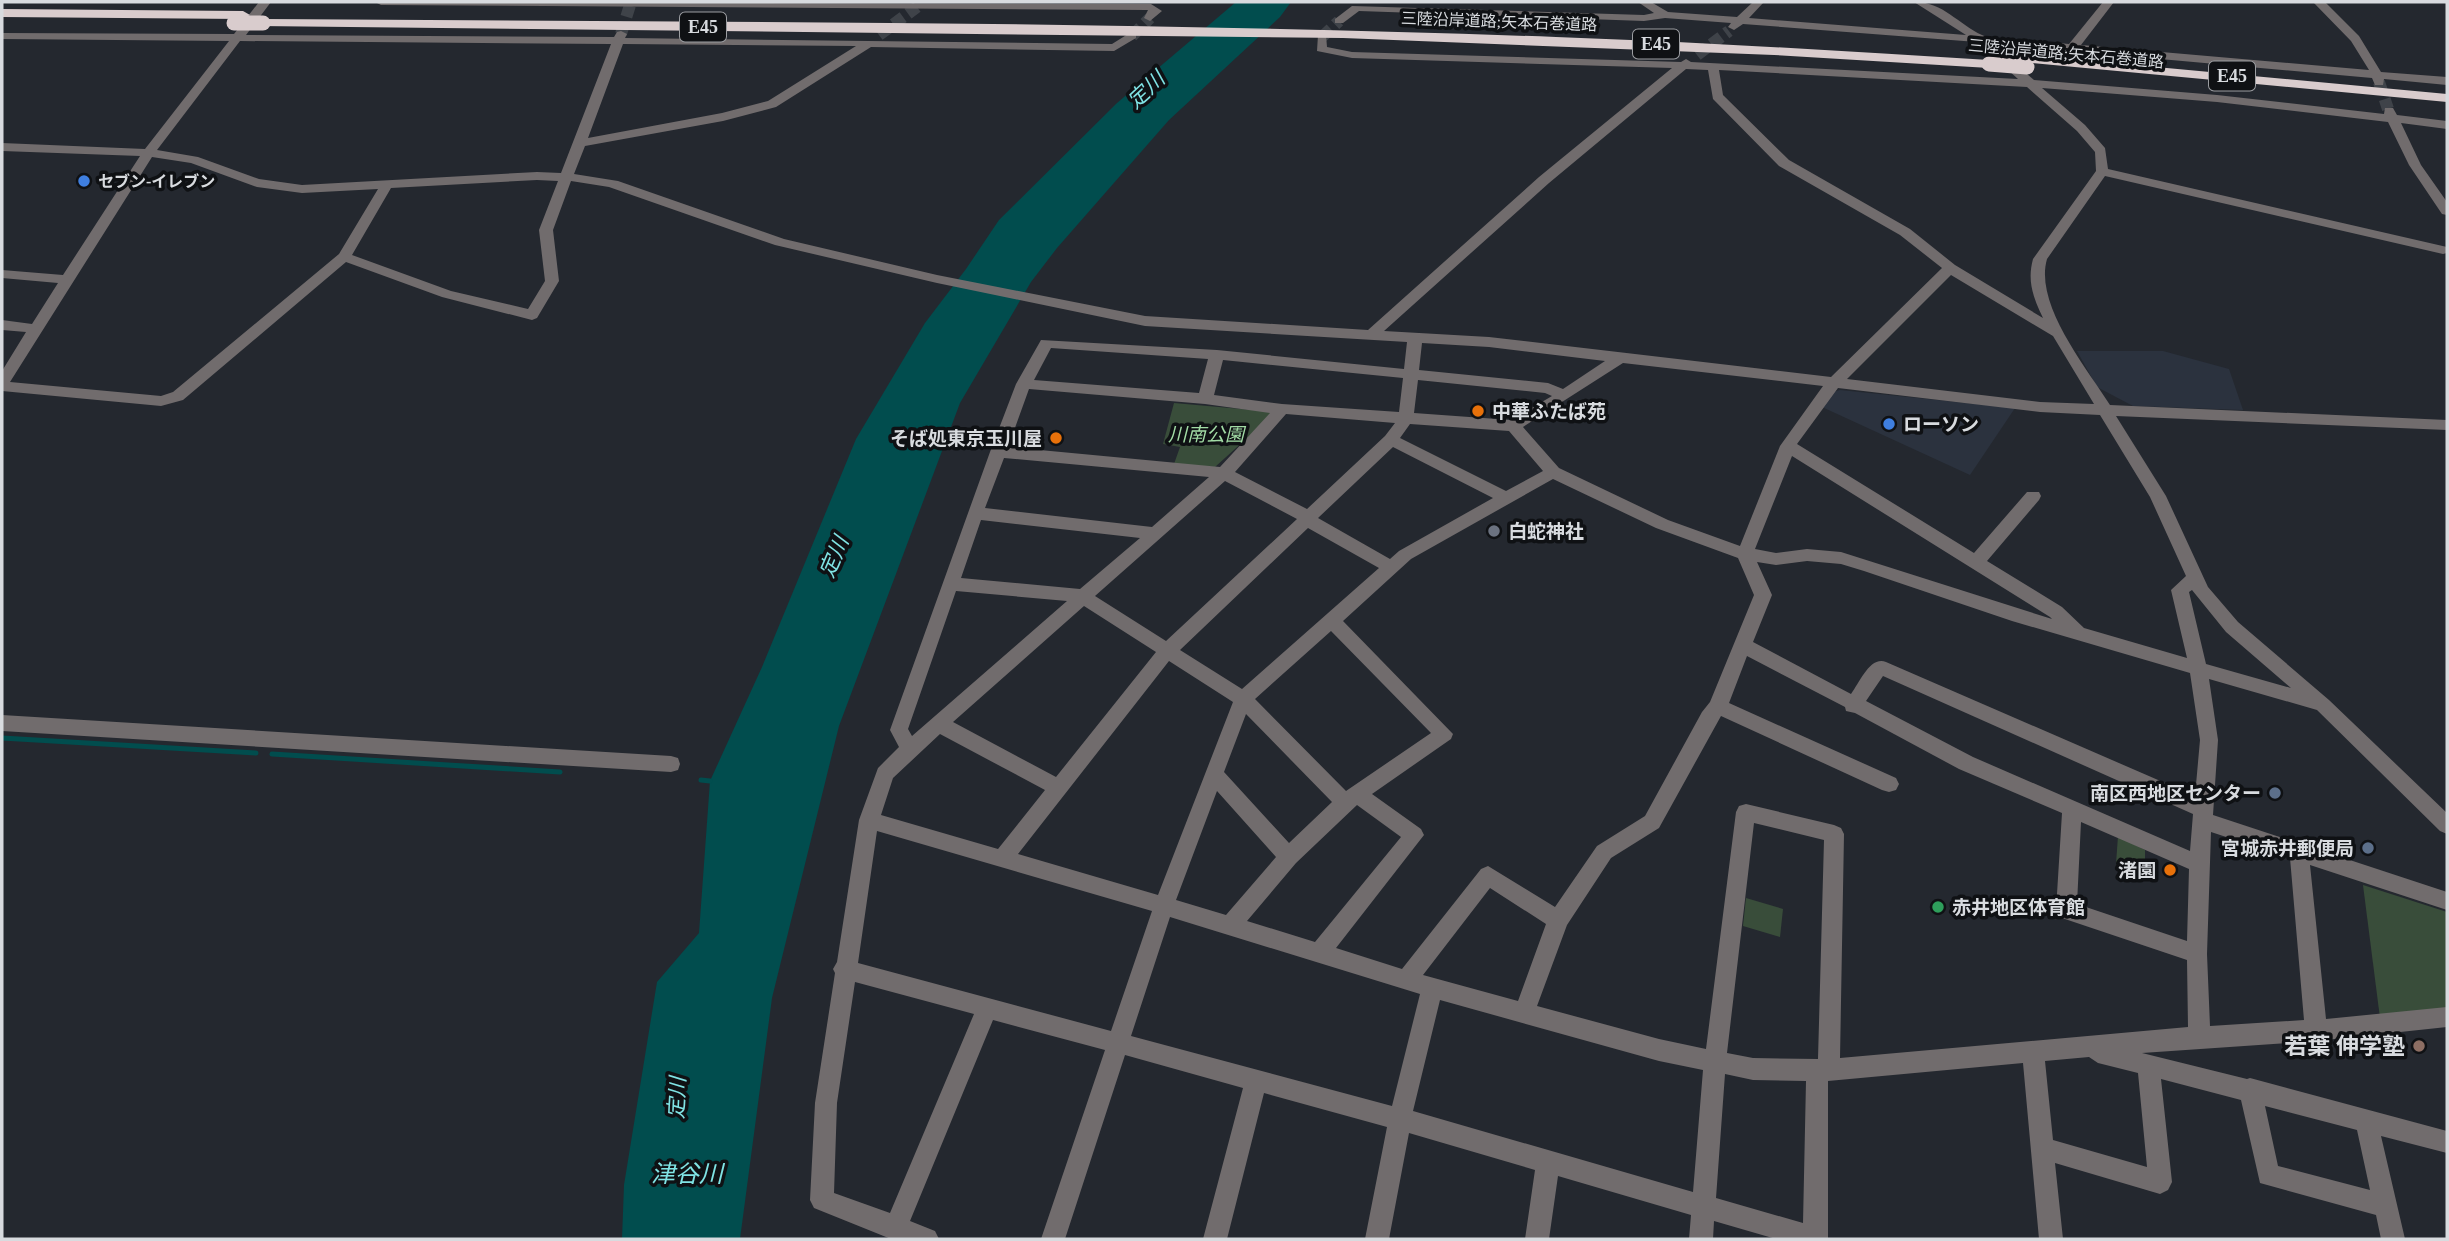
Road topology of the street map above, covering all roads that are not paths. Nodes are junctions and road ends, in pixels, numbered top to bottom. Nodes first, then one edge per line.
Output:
1 (265, 2) edge
2 (381, 2) edge
3 (1644, 2) edge
4 (1759, 2) edge
5 (1920, 2) edge
6 (2109, 2) edge
7 (2319, 2) edge
8 (631, 3) edge
9 (921, 4) edge
10 (2, 13) edge
11 (1665, 15) junction
12 (238, 19) junction
13 (2, 20) edge
14 (1740, 22) junction
15 (1144, 27) junction
16 (1328, 29) junction
17 (1729, 31) tunnel mouth
18 (879, 35) tunnel mouth
19 (2, 36) edge
20 (237, 38) junction
21 (619, 38) junction
22 (1980, 38) junction
23 (868, 43) junction
24 (2071, 49) junction
25 (1697, 55) tunnel mouth
26 (2021, 63) junction
27 (1683, 65) junction
28 (1713, 66) junction
29 (2207, 74) junction
30 (2378, 78) junction
31 (2447, 81) edge
32 (2031, 84) junction
33 (2447, 92) edge
34 (2447, 98) edge
35 (2447, 107) edge
36 (2390, 114) junction
37 (2447, 125) edge
38 (579, 143) junction
39 (2, 147) edge
40 (148, 153) junction
41 (2102, 171) junction
42 (566, 176) junction
43 (2427, 179) junction
44 (2447, 181) edge
45 (387, 184) junction
46 (2447, 211) edge
47 (2446, 250) edge
48 (344, 257) junction
49 (1950, 268) junction
50 (2, 274) edge
51 (67, 280) junction
52 (2, 325) edge
53 (37, 328) junction
54 (2057, 333) junction
55 (1371, 335) junction
56 (1415, 338) junction
57 (1217, 355) junction
58 (1620, 357) junction
59 (1411, 373) junction
60 (1833, 383) junction
61 (2, 384) edge
62 (1024, 384) junction
63 (1564, 396) junction
64 (1205, 399) junction
65 (1282, 409) junction
66 (2105, 410) junction
67 (1406, 418) junction
68 (2447, 425) edge
69 (1513, 426) junction
70 (1391, 440) junction
71 (1788, 446) junction
72 (998, 452) junction
73 (1553, 472) junction
74 (1224, 473) junction
75 (2033, 496) dead end
76 (1506, 499) junction
77 (975, 513) junction
78 (1307, 518) junction
79 (1154, 533) junction
80 (1745, 554) junction
81 (1976, 563) junction
82 (1391, 567) junction
83 (2193, 580) junction
84 (951, 584) junction
85 (1082, 596) junction
86 (1332, 621) junction
87 (2080, 634) junction
88 (1743, 645) junction
89 (1167, 651) junction
90 (2198, 668) junction
91 (1244, 699) junction
92 (2323, 705) junction
93 (1718, 706) junction
94 (1853, 706) junction
95 (2, 723) edge
96 (939, 724) junction
97 (910, 749) junction
98 (671, 764) dead end
99 (1214, 775) junction
100 (1889, 784) dead end
101 (1058, 787) junction
102 (1351, 798) junction
103 (2071, 807) junction
104 (2203, 815) junction
105 (869, 820) junction
106 (2447, 825) edge
107 (2299, 851) junction
108 (1289, 857) junction
109 (1002, 859) junction
110 (2199, 864) junction
111 (2447, 901) edge
112 (1164, 905) junction
113 (1558, 919) junction
114 (1229, 927) junction
115 (1319, 953) junction
116 (2197, 954) junction
117 (844, 969) junction
118 (1406, 980) junction
119 (1432, 988) junction
120 (988, 1006) junction
121 (1524, 1013) junction
122 (2447, 1017) edge
123 (2316, 1030) junction
124 (2199, 1037) junction
125 (1121, 1042) junction
126 (2084, 1049) junction
127 (2033, 1053) junction
128 (1715, 1063) junction
129 (2148, 1065) junction
130 (1823, 1070) junction
131 (1256, 1082) junction
132 (2250, 1089) junction
133 (1400, 1119) junction
134 (2366, 1121) junction
135 (2447, 1142) edge
136 (2045, 1149) junction
137 (1548, 1162) junction
138 (1703, 1205) junction
139 (2384, 1205) junction
140 (895, 1229) junction
141 (928, 1239) edge
142 (1053, 1239) edge
143 (1215, 1239) edge
144 (1379, 1239) edge
145 (1537, 1239) edge
146 (1701, 1239) edge
147 (1816, 1239) edge
148 (2051, 1239) edge
149 (2393, 1239) edge

1 - 20 street
2 - 8 street
3 - 11 street
4 - 14 street
5 - 22 street
6 - 24 street
7 - 30 street
8 - 9 street
9 - 15 street
10 - 12 highway, 三陸沿岸道路;矢本石巻道路 / E45
11 - 14 street
11 - 16 street
12 - 13 highway, 三陸沿岸道路;矢本石巻道路 / E45
12 - 15 highway, 三陸沿岸道路;矢本石巻道路 / E45, bridge
14 - 17 street
14 - 22 street
15 - 16 highway, 三陸沿岸道路;矢本石巻道路 / E45
15 - 23 street
16 - 26 highway, 三陸沿岸道路;矢本石巻道路 / E45, bridge
16 - 27 street
18 - 23 street
19 - 20 street
20 - 21 street
20 - 40 street
21 - 23 street
21 - 38 street
22 - 24 street
22 - 32 street
23 - 38 street
24 - 30 street
25 - 27 street
26 - 29 highway, 三陸沿岸道路;矢本石巻道路 / E45
26 - 35 highway, 三陸沿岸道路;矢本石巻道路 / E45
27 - 28 street
27 - 55 street
28 - 32 street
28 - 49 street
29 - 33 highway
29 - 34 highway, 三陸沿岸道路;矢本石巻道路 / E45
30 - 31 street
32 - 36 street
32 - 41 street
36 - 37 street
36 - 43 street
38 - 42 street
39 - 40 street
40 - 45 street
40 - 51 street
41 - 47 street
41 - 54 street
42 - 45 street
42 - 48 street
42 - 55 street
43 - 44 street
43 - 46 street
45 - 48 street
48 - 61 street
49 - 54 street
49 - 60 street
50 - 51 street
51 - 53 street
52 - 53 street
53 - 61 street
54 - 66 street
55 - 56 street
56 - 58 street
56 - 59 street
57 - 59 street
57 - 62 street
57 - 64 street
58 - 60 street
58 - 63 street
59 - 63 street
59 - 67 street
60 - 66 street
60 - 71 street
62 - 64 street
62 - 72 street
63 - 69 street
64 - 65 street
65 - 67 street
65 - 74 street
66 - 68 street
66 - 83 street
67 - 69 street
67 - 70 street
69 - 73 street
70 - 76 street
70 - 78 street
71 - 80 street
71 - 81 street
72 - 74 street
72 - 77 street
73 - 76 street
73 - 80 street
74 - 78 street
74 - 79 street
75 - 81 street
76 - 82 street
77 - 79 street
77 - 84 street
78 - 82 street
78 - 89 street
79 - 85 street
80 - 87 street
80 - 88 street
81 - 87 street
82 - 86 street
83 - 90 street
83 - 92 street
84 - 85 street
84 - 97 street
85 - 89 street
85 - 96 street
86 - 91 street
86 - 102 street
87 - 90 street
88 - 93 street
88 - 94 street
89 - 91 street
89 - 101 street
90 - 92 street
90 - 104 street
91 - 99 street
91 - 102 street
92 - 106 street
93 - 100 street
93 - 113 street
94 - 103 street
94 - 104 street
95 - 98 street
96 - 97 street
96 - 101 street
97 - 105 street
99 - 108 street
99 - 112 street
101 - 109 street
102 - 108 street
102 - 115 street
103 - 110 street
103 - 116 street
104 - 107 street
104 - 110 street
105 - 109 street
105 - 117 street
107 - 111 street
107 - 123 street
108 - 114 street
109 - 112 street
110 - 116 street
112 - 114 street
112 - 125 street
113 - 118 street
113 - 121 street
114 - 115 street
115 - 118 street
116 - 124 street
117 - 120 street
117 - 140 street
118 - 119 street
119 - 121 street
119 - 133 street
120 - 125 street
120 - 140 street
121 - 128 street
122 - 123 street
123 - 124 street
124 - 126 street
125 - 131 street
125 - 142 street
126 - 127 street
126 - 129 street
127 - 130 street
127 - 136 street
128 - 130 street
128 - 130 street
128 - 138 street
129 - 132 street
129 - 136 street
130 - 147 street
131 - 133 street
131 - 143 street
132 - 134 street
132 - 139 street
133 - 137 street
133 - 144 street
134 - 135 street
134 - 139 street
136 - 148 street
137 - 138 street
137 - 145 street
138 - 146 street
138 - 147 street
139 - 149 street
140 - 141 street

